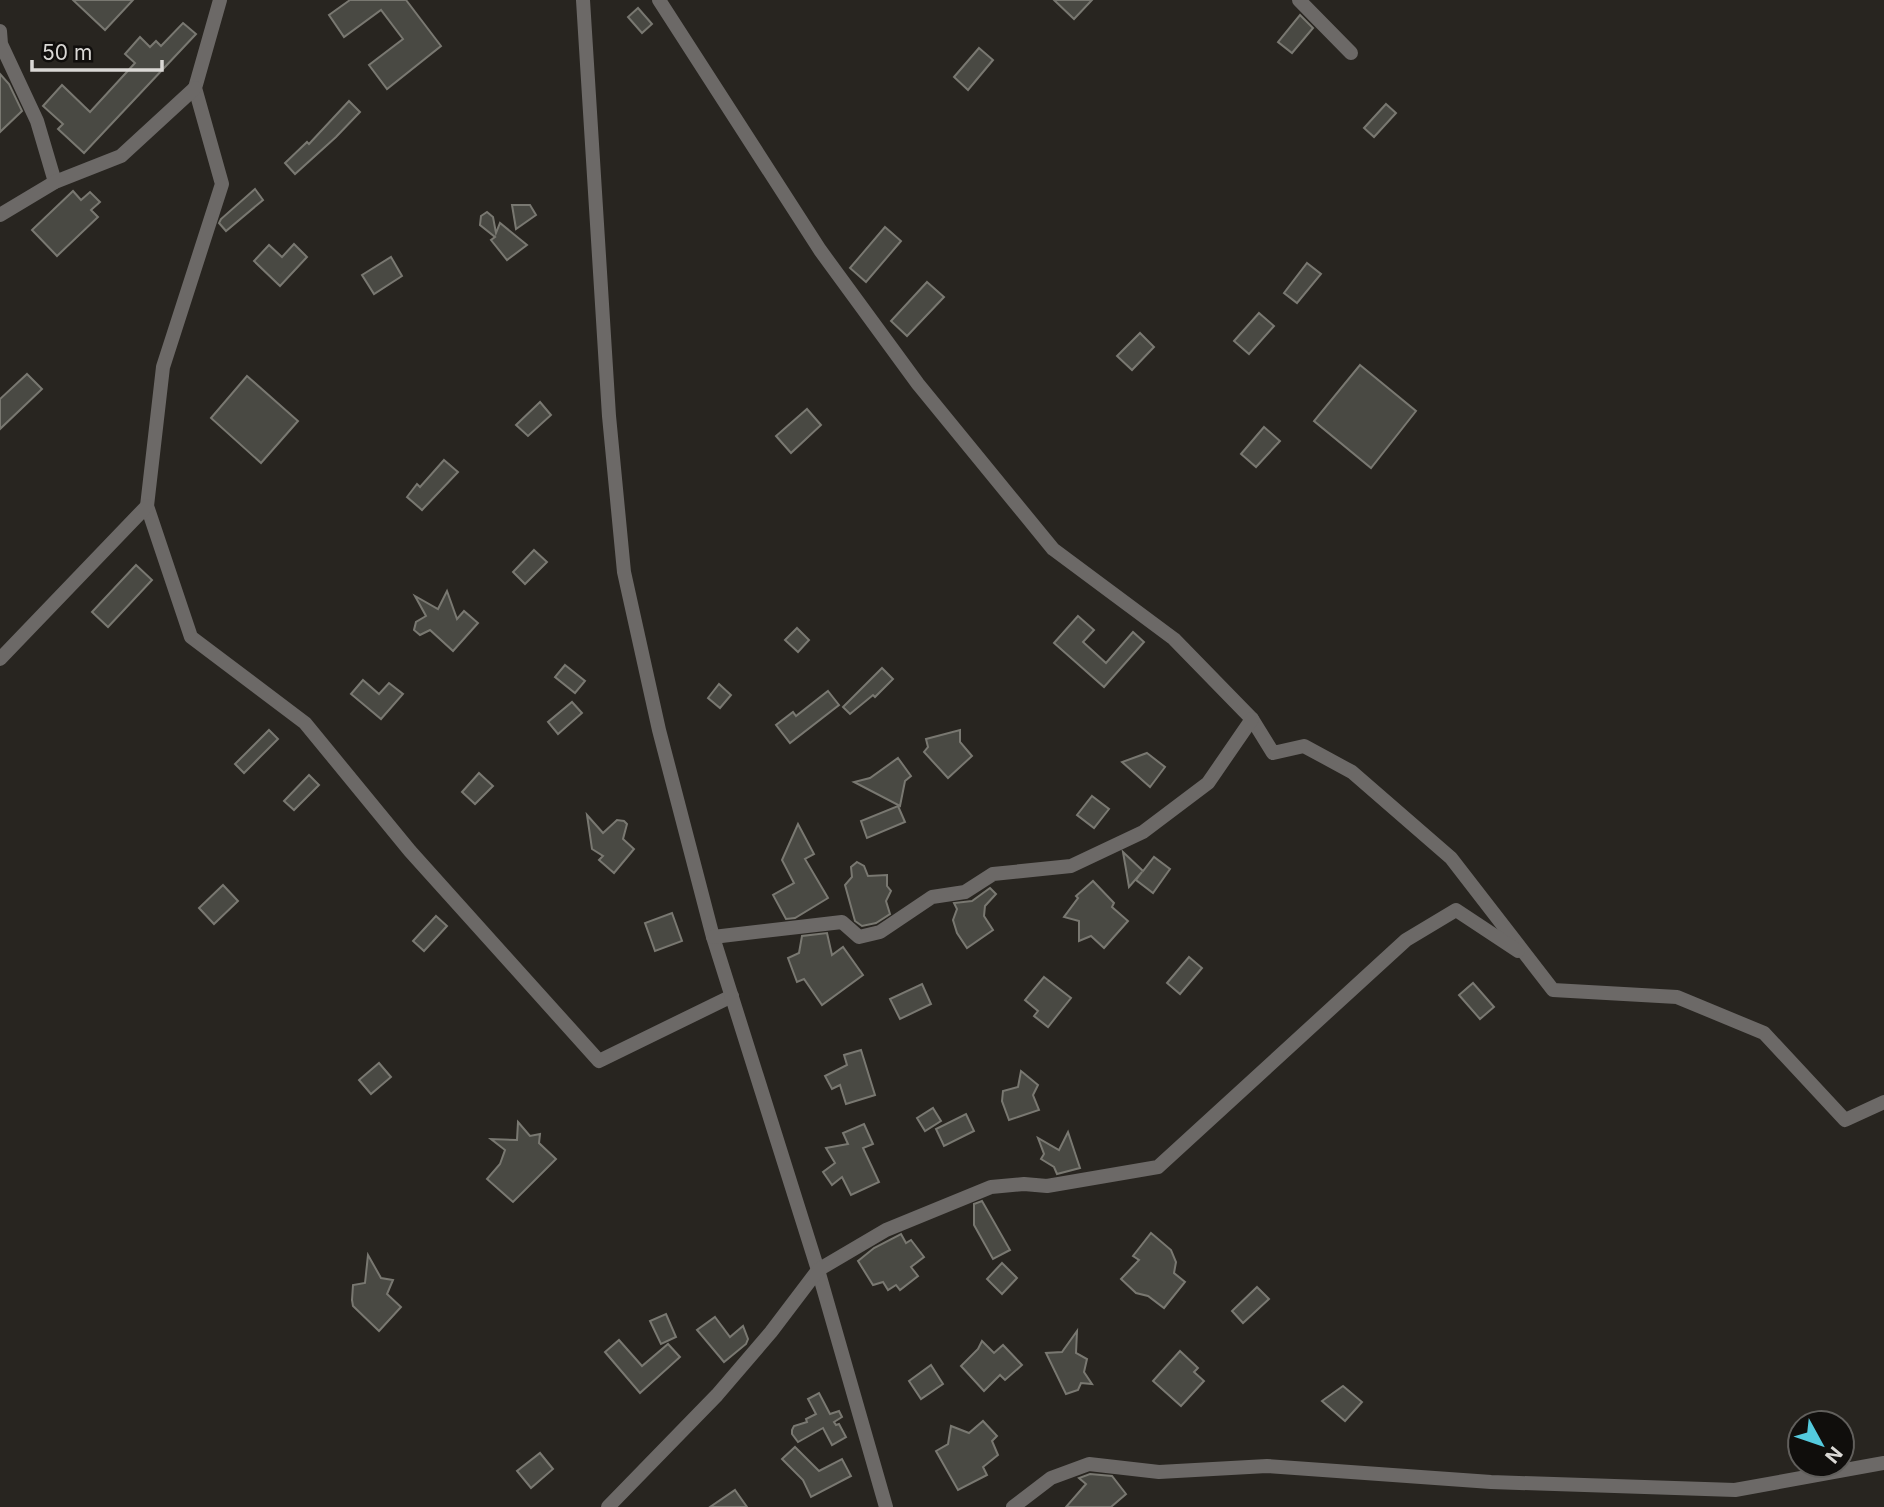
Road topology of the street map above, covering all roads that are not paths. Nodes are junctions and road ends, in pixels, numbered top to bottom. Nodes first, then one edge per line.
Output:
1 (220, 0) edge
2 (583, 0) edge
3 (1299, 0) edge
4 (660, 1) edge
5 (0, 31) edge
6 (1351, 54) dead end
7 (195, 88) junction
8 (55, 182) junction
9 (0, 215) edge
10 (147, 506) junction
11 (0, 659) edge
12 (1252, 719) junction
13 (713, 937) junction
14 (1527, 957) junction
15 (732, 996) junction
16 (1884, 1102) edge
17 (818, 1270) junction
18 (1884, 1463) edge
19 (608, 1507) edge
20 (886, 1507) edge
21 (1013, 1507) edge

1 - 7 street
2 - 13 street
3 - 6 street
4 - 12 street
5 - 8 street
7 - 8 street
7 - 10 street
8 - 9 street
10 - 11 street
10 - 15 street
12 - 13 street
12 - 14 street
13 - 15 street
14 - 16 street
14 - 17 street
15 - 17 street
17 - 19 street
17 - 20 street
18 - 21 street

